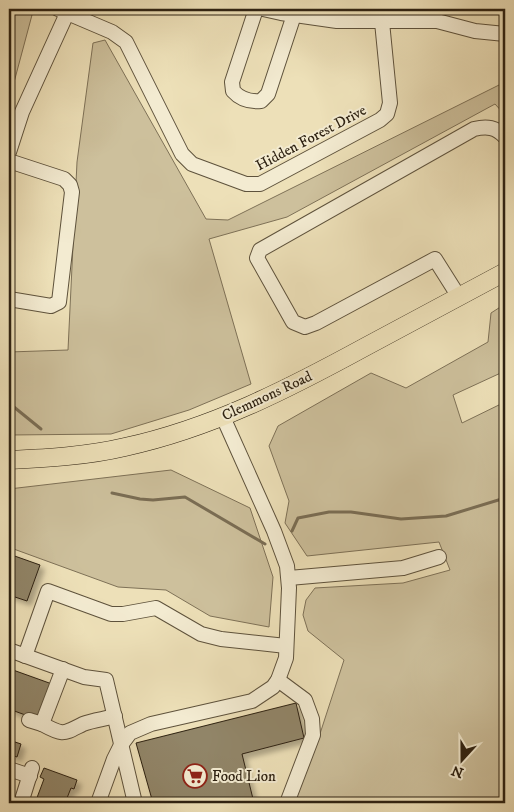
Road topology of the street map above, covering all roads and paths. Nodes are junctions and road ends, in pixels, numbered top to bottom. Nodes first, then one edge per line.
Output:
1 (256, 9) edge
2 (263, 9) edge
3 (65, 10) edge
4 (294, 15) junction
5 (383, 15) edge
6 (505, 34) edge
7 (505, 137) edge
8 (9, 152) edge
9 (9, 161) edge
10 (505, 272) edge
11 (459, 297) junction
12 (9, 299) edge
13 (223, 417) junction
14 (9, 460) edge
15 (439, 557) dead end
16 (289, 578) junction
17 (286, 646) junction
18 (9, 650) edge
19 (25, 656) junction
20 (63, 669) junction
21 (278, 680) junction
22 (115, 716) junction
23 (121, 745) junction
24 (9, 769) edge
25 (21, 803) edge
26 (98, 803) edge
27 (135, 803) edge
28 (287, 803) edge

1 - 4 street
2 - 4 street
3 - 5 street, Hidden Forest Drive
3 - 8 street
4 - 5 street
5 - 6 street
7 - 11 street
9 - 12 street
10 - 11 main road, Clemmons Road
11 - 13 main road, Clemmons Road
13 - 14 main road, Clemmons Road
13 - 16 street
15 - 16 street
16 - 17 street
17 - 19 street
17 - 21 street
18 - 19 street
19 - 20 street
20 - 22 street
20 - 22 street
21 - 23 street
21 - 28 street
22 - 23 street
23 - 26 street
23 - 27 street
24 - 25 street

